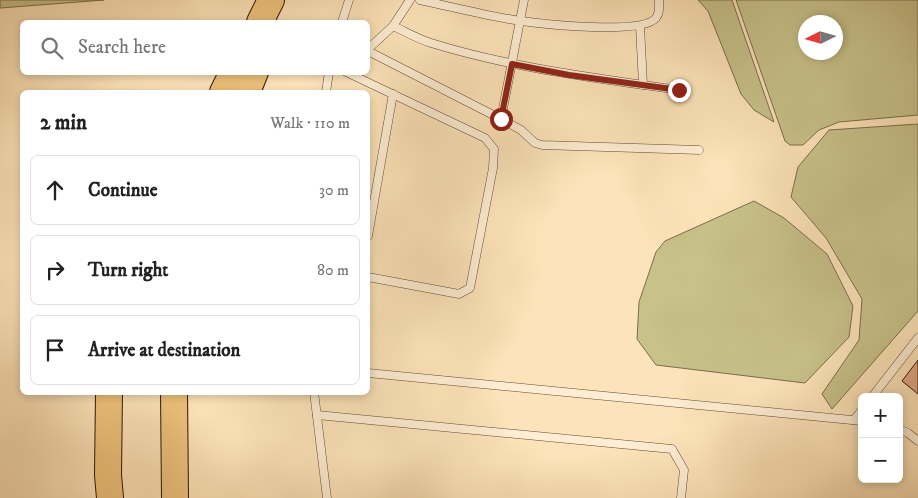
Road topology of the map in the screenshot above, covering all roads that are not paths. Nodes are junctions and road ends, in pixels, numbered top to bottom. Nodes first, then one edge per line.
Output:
1 (271, 0) edge
2 (287, 0) edge
3 (349, 0) edge
4 (410, 0) edge
5 (420, 0) edge
6 (524, 0) edge
7 (658, 0) edge
8 (261, 20) edge
9 (278, 20) edge
10 (343, 20) edge
11 (520, 21) junction
12 (393, 26) junction
13 (640, 26) junction
14 (370, 48) edge
15 (370, 51) edge
16 (512, 64) junction
17 (232, 75) edge
18 (254, 75) edge
19 (329, 75) edge
20 (352, 75) edge
21 (643, 85) junction
22 (224, 90) edge
23 (248, 90) edge
24 (326, 90) edge
25 (679, 90) dead end
26 (393, 94) junction
27 (501, 119) junction
28 (699, 150) dead end
29 (370, 225) edge
30 (370, 277) edge
31 (918, 338) edge
32 (370, 373) edge
33 (875, 393) edge
34 (109, 395) edge
35 (174, 395) edge
36 (314, 395) edge
37 (317, 415) junction
38 (858, 420) edge
39 (903, 431) edge
40 (918, 441) edge
41 (110, 498) edge
42 (175, 498) edge
43 (327, 498) edge
44 (681, 498) edge

1 - 8 highway
2 - 9 highway
3 - 10 lane
4 - 12 lane
5 - 11 lane
6 - 11 lane
7 - 13 lane
11 - 13 lane
11 - 16 lane
12 - 14 lane
12 - 16 lane
13 - 21 lane
15 - 27 lane
16 - 21 lane
16 - 27 lane
17 - 22 highway
18 - 23 highway
19 - 24 lane
20 - 26 lane
21 - 25 lane
26 - 29 lane
26 - 30 lane
27 - 28 lane
31 - 33 lane
32 - 38 lane
34 - 41 highway
35 - 42 highway
36 - 37 lane
37 - 43 lane
37 - 44 lane
39 - 40 lane

